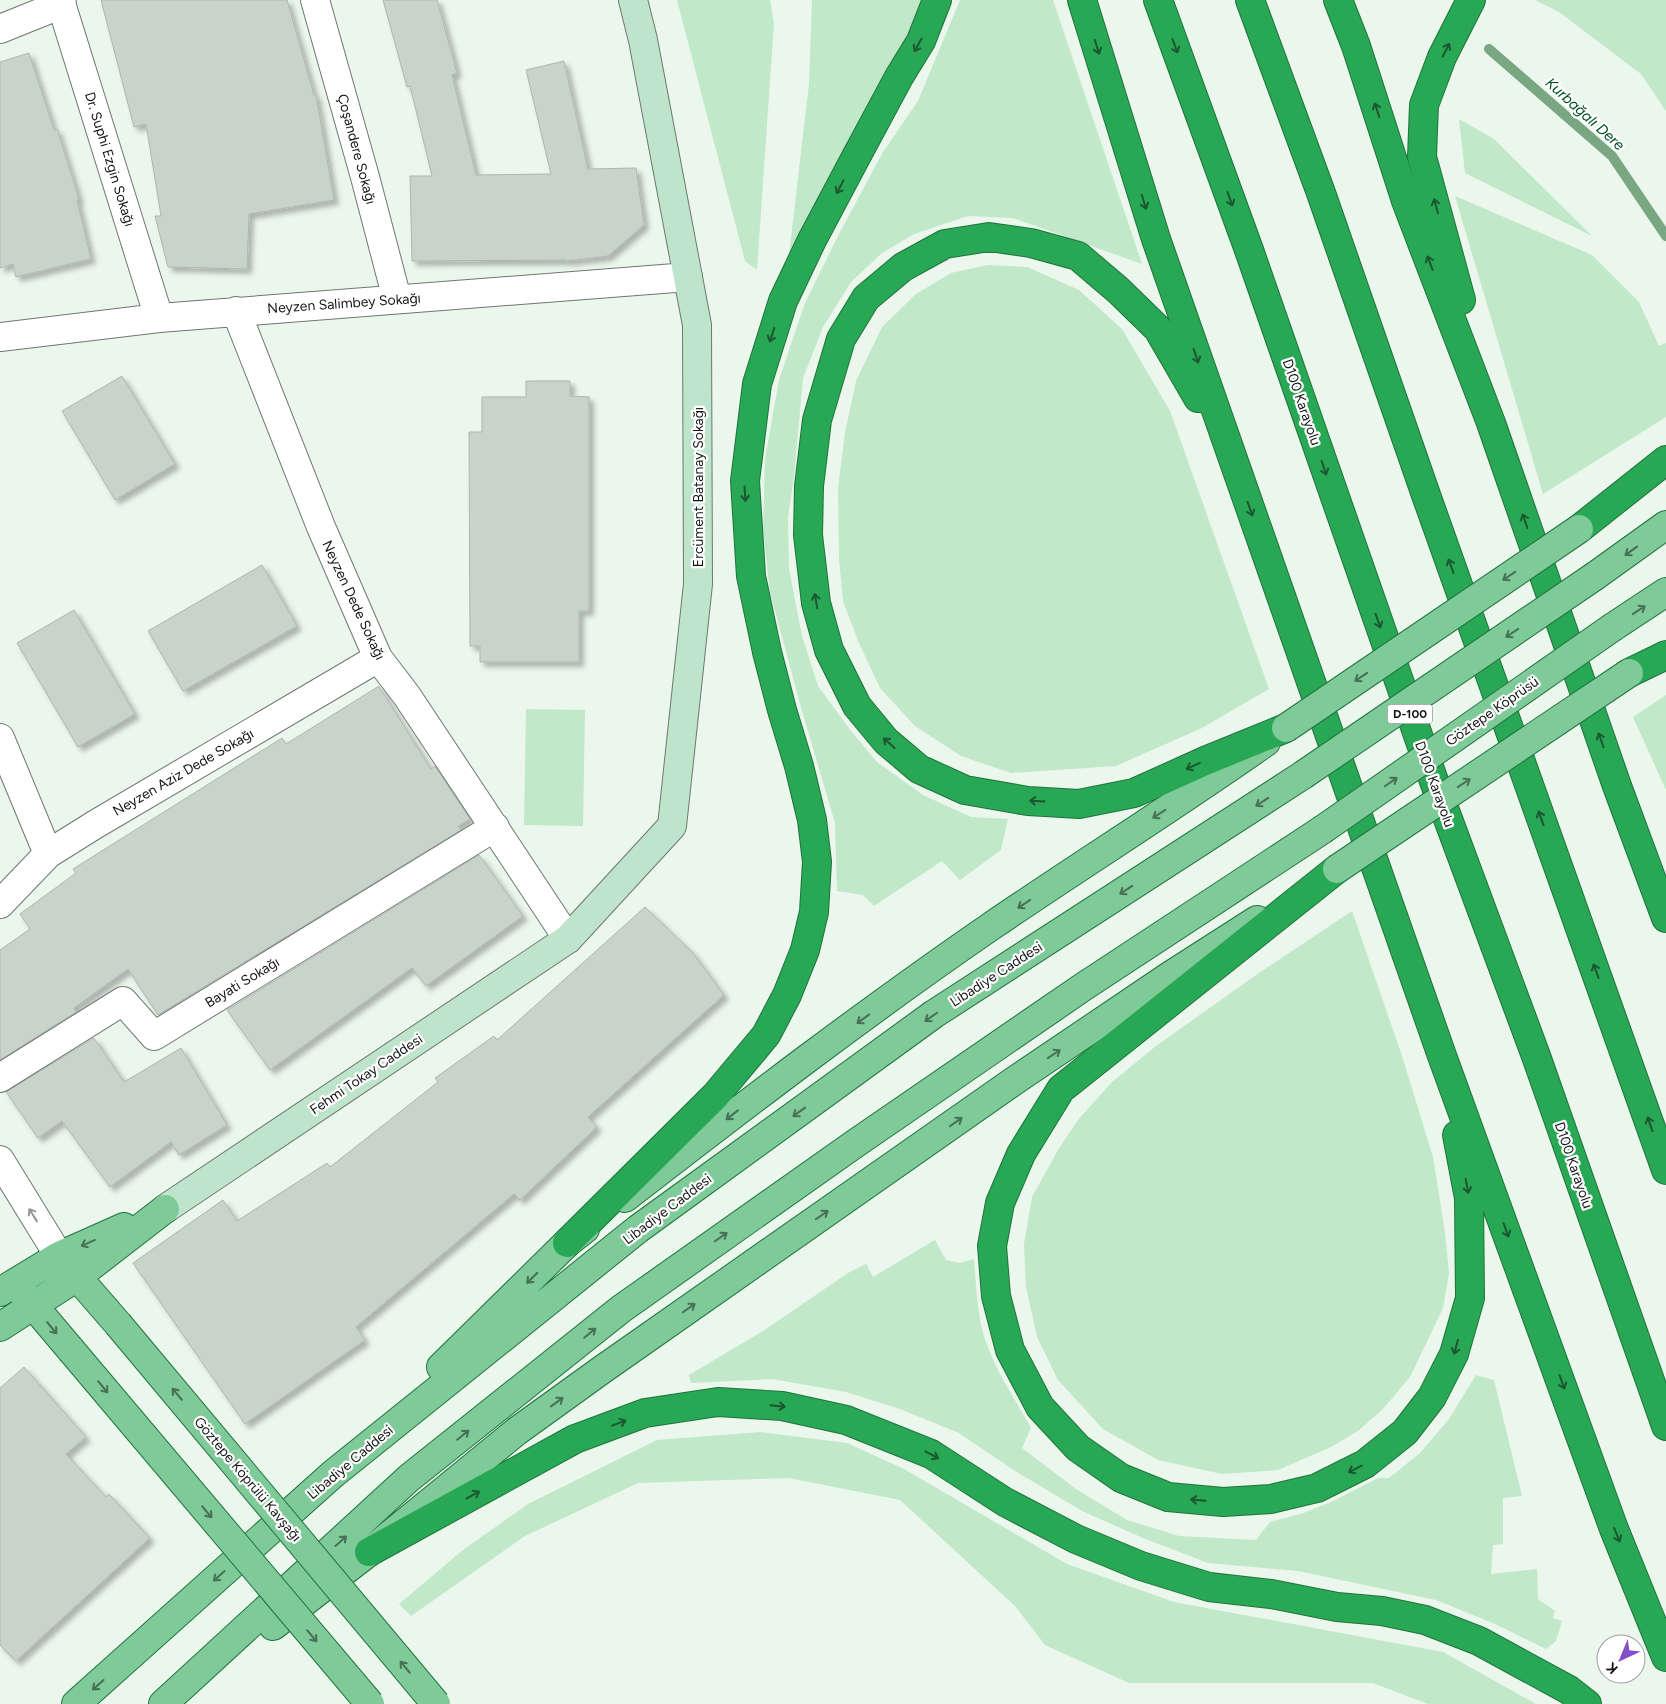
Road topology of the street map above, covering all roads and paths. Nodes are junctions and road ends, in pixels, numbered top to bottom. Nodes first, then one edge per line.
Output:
1 (315, 0) edge
2 (633, 0) edge
3 (937, 0) edge
4 (1082, 0) edge
5 (1158, 0) edge
6 (1250, 0) edge
7 (1338, 0) edge
8 (1471, 0) edge
9 (61, 2) edge
10 (0, 29) edge
11 (688, 277) junction
12 (396, 299) junction
13 (236, 311) junction
14 (159, 318) junction
15 (0, 337) edge
16 (1491, 423) junction
17 (1229, 451) junction
18 (1666, 460) edge
19 (1666, 469) edge
20 (1666, 525) edge
21 (1579, 529) junction
22 (1666, 592) edge
23 (1666, 646) edge
24 (1666, 655) edge
25 (378, 658) junction
26 (1628, 673) junction
27 (1286, 728) junction
28 (0, 738) edge
29 (1617, 786) junction
30 (494, 828) junction
31 (48, 854) junction
32 (1337, 869) junction
33 (1666, 874) edge
34 (0, 904) edge
35 (1666, 918) edge
36 (568, 939) junction
37 (1441, 1052) junction
38 (0, 1078) edge
39 (0, 1160) edge
40 (1666, 1170) edge
41 (164, 1209) junction
42 (567, 1243) junction
43 (59, 1256) junction
44 (77, 1277) junction
45 (7, 1288) edge
46 (33, 1305) junction
47 (0, 1327) edge
48 (1666, 1426) edge
49 (333, 1474) junction
50 (369, 1552) junction
51 (1666, 1658) edge
52 (76, 1704) edge
53 (163, 1704) edge
54 (173, 1704) edge
55 (370, 1704) edge
56 (436, 1704) edge
57 (1587, 1704) edge

1 - 12 street, Çoşandere Sokağı
2 - 11 street, Ercüment Batanay Sokağı
3 -> 42 highway
4 -> 17 highway
5 -> 48 highway, D100 Karayolu / D-100
40 -> 6 highway
16 -> 7 highway
16 -> 8 highway
9 - 10 street
9 - 14 street, Dr. Suphi Ezgin Sokağı
11 - 12 street, Neyzen Salimbey Sokağı
11 - 36 street, Ercüment Batanay Sokağı
12 - 13 street, Neyzen Salimbey Sokağı
13 - 14 street, Neyzen Salimbey Sokağı
13 - 25 street, Neyzen Dede Sokağı
14 - 15 street, Neyzen Salimbey Sokağı
29 -> 16 highway
27 -> 17 highway
17 -> 37 highway
18 - 21 highway
19 - 21 main road
20 -> 49 main road, Libadiye Caddesi, bridge
21 -> 27 main road, bridge
53 -> 22 main road, Göztepe Köprüsü, bridge
23 - 26 main road
24 - 26 highway
25 - 30 street, Neyzen Dede Sokağı
25 - 31 street, Neyzen Aziz Dede Sokağı
32 -> 26 main road, bridge
27 -> 42 main road
28 - 31 street
29 - 33 highway
29 - 35 highway
30 - 36 street, Neyzen Dede Sokağı
30 - 38 street, Bayati Sokağı
31 - 34 street, Neyzen Aziz Dede Sokağı
37 -> 32 highway
50 -> 32 main road
36 - 41 street, Fehmi Tokay Caddesi
37 -> 51 highway
43 -> 39 street
41 -> 43 main road
41 - 44 main road
42 -> 49 main road
43 - 44 main road, Göztepe Köprülü Kavşağı
43 - 45 main road
44 - 46 main road
56 -> 44 main road, Göztepe Köprülü Kavşağı, bridge
45 - 46 main road
46 - 47 main road
46 -> 55 main road, bridge
49 -> 52 main road, Libadiye Caddesi
50 - 54 main road
50 -> 57 highway

